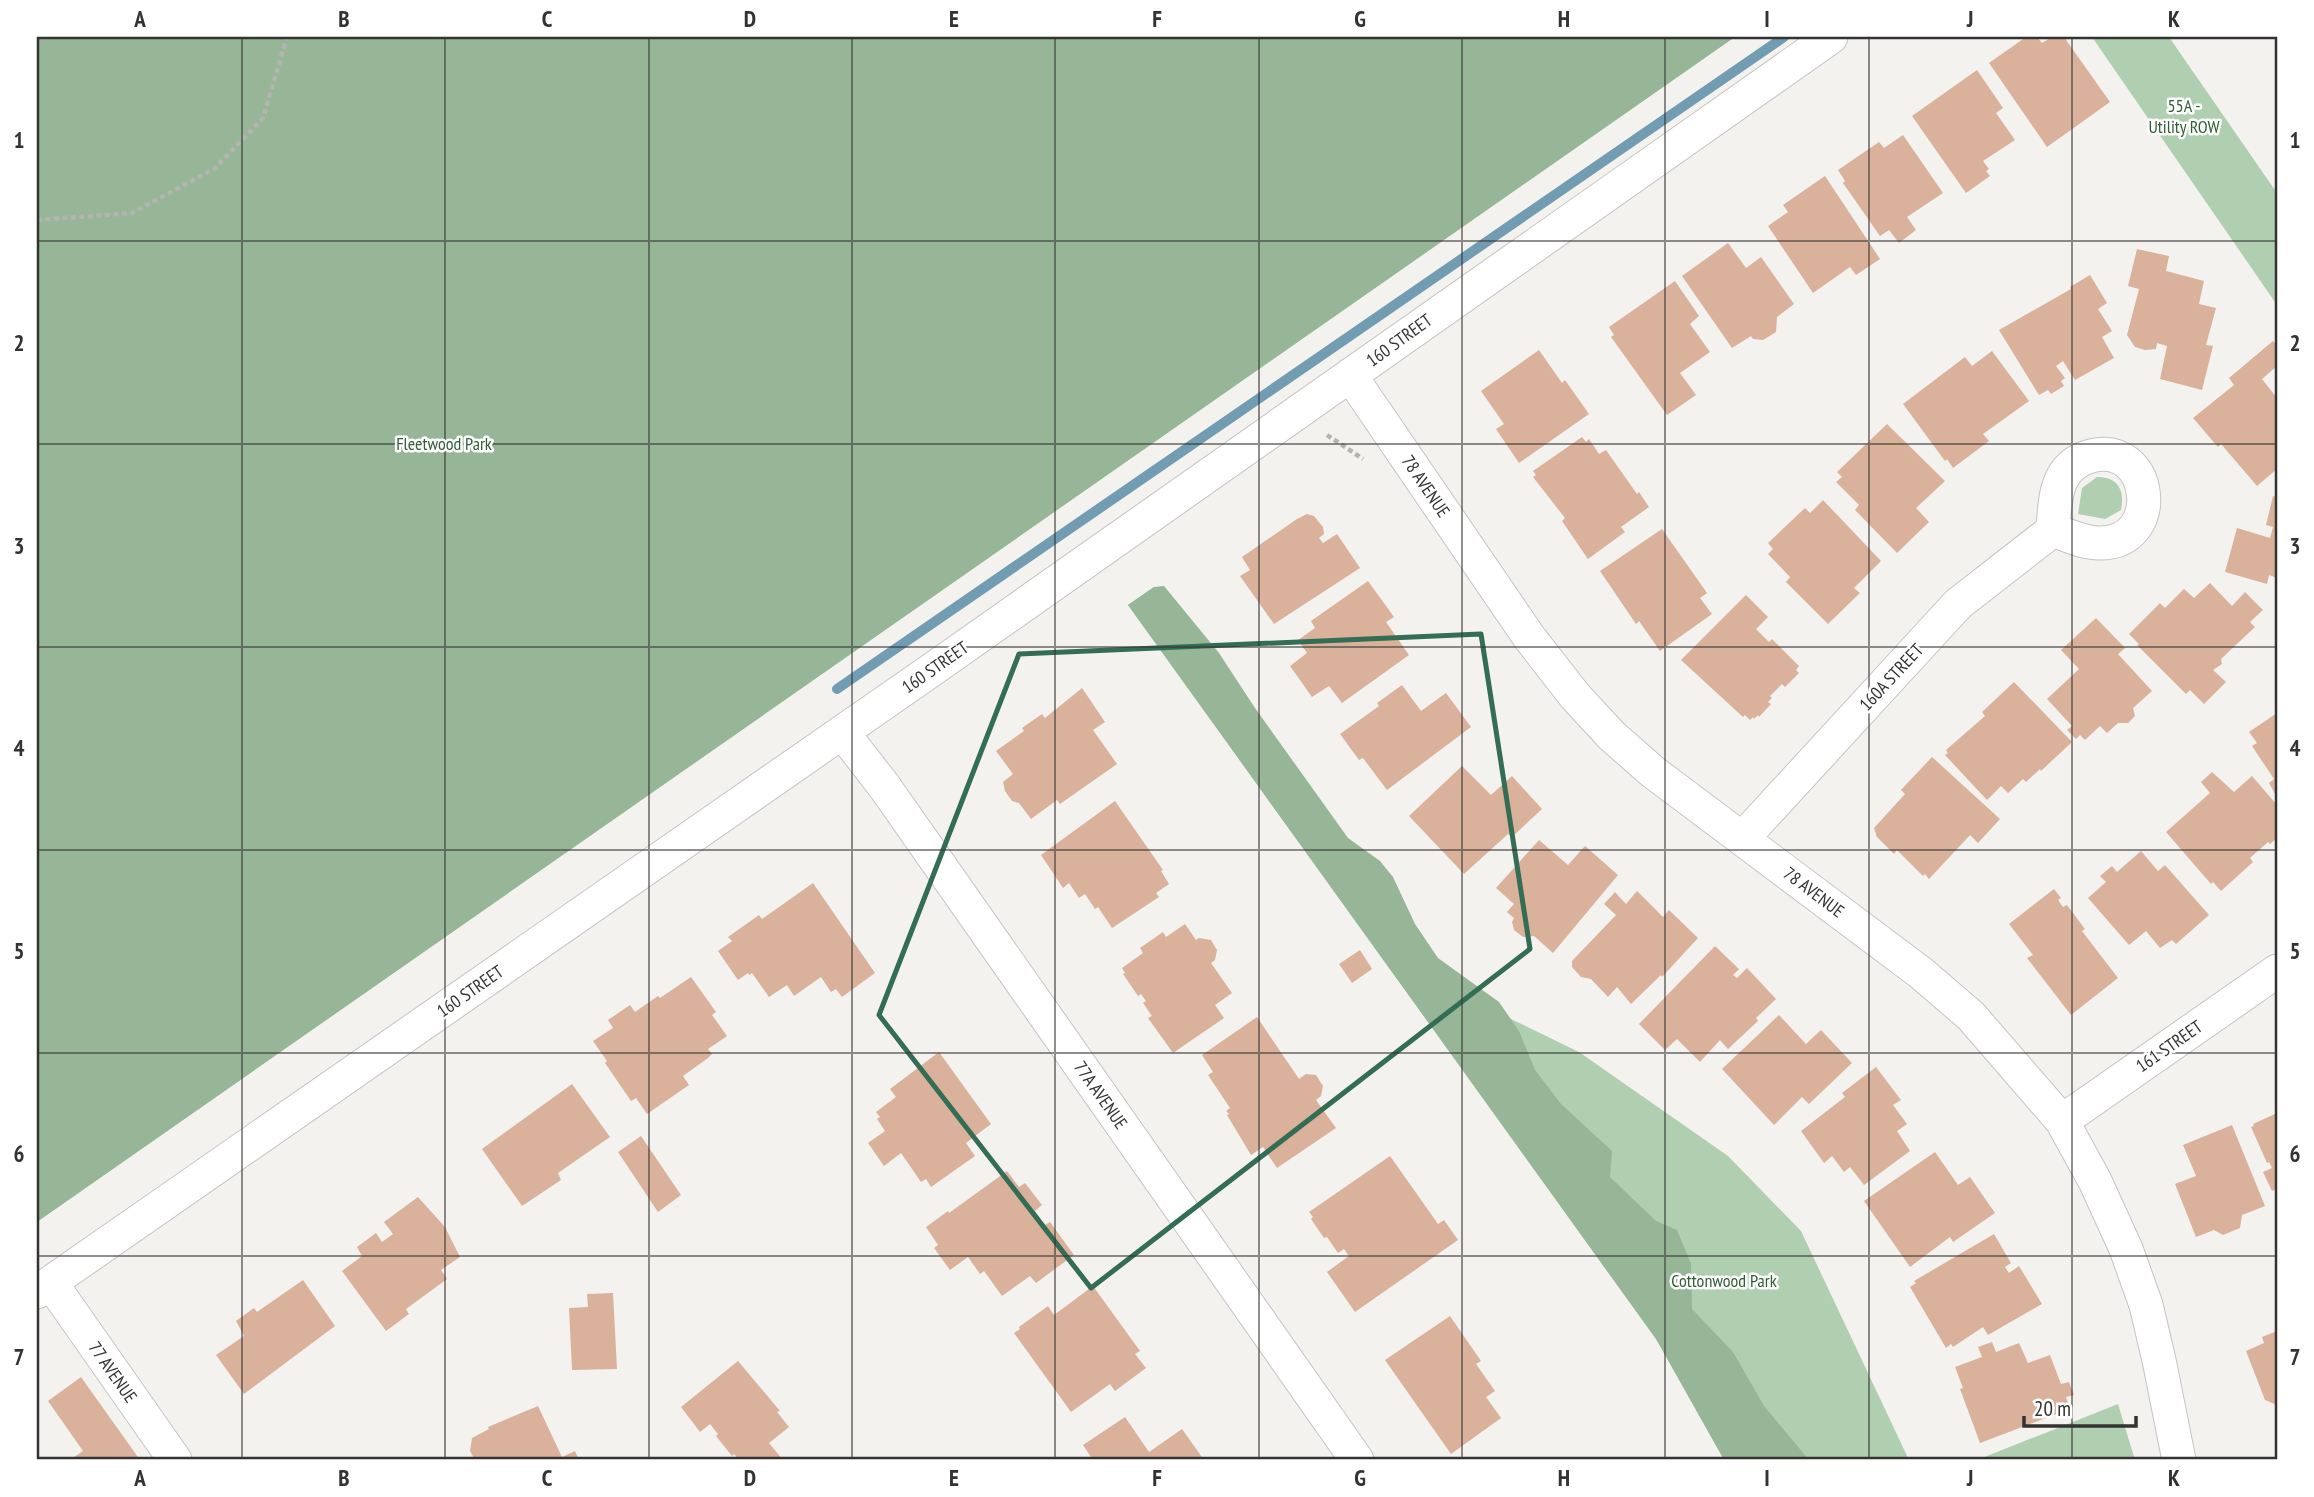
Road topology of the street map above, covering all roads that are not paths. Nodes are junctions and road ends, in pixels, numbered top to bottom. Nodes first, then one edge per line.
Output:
1 (1831, 37) edge
2 (1350, 375) junction
3 (2053, 530) dead end
4 (842, 732) junction
5 (1743, 838) junction
6 (2277, 971) edge
7 (2062, 1121) junction
8 (44, 1288) edge
9 (175, 1460) edge
10 (1357, 1460) edge
11 (2179, 1460) edge

1 - 2 street, 160 STREET
2 - 4 street, 160 STREET
2 - 5 street, 78 AVENUE
3 - 5 street, 160A STREET
4 - 8 street, 160 STREET
4 - 10 street, 77A AVENUE
5 - 7 street, 78 AVENUE
6 - 7 street, 161 STREET
7 - 11 street, 78 AVENUE
8 - 9 street, 77 AVENUE

